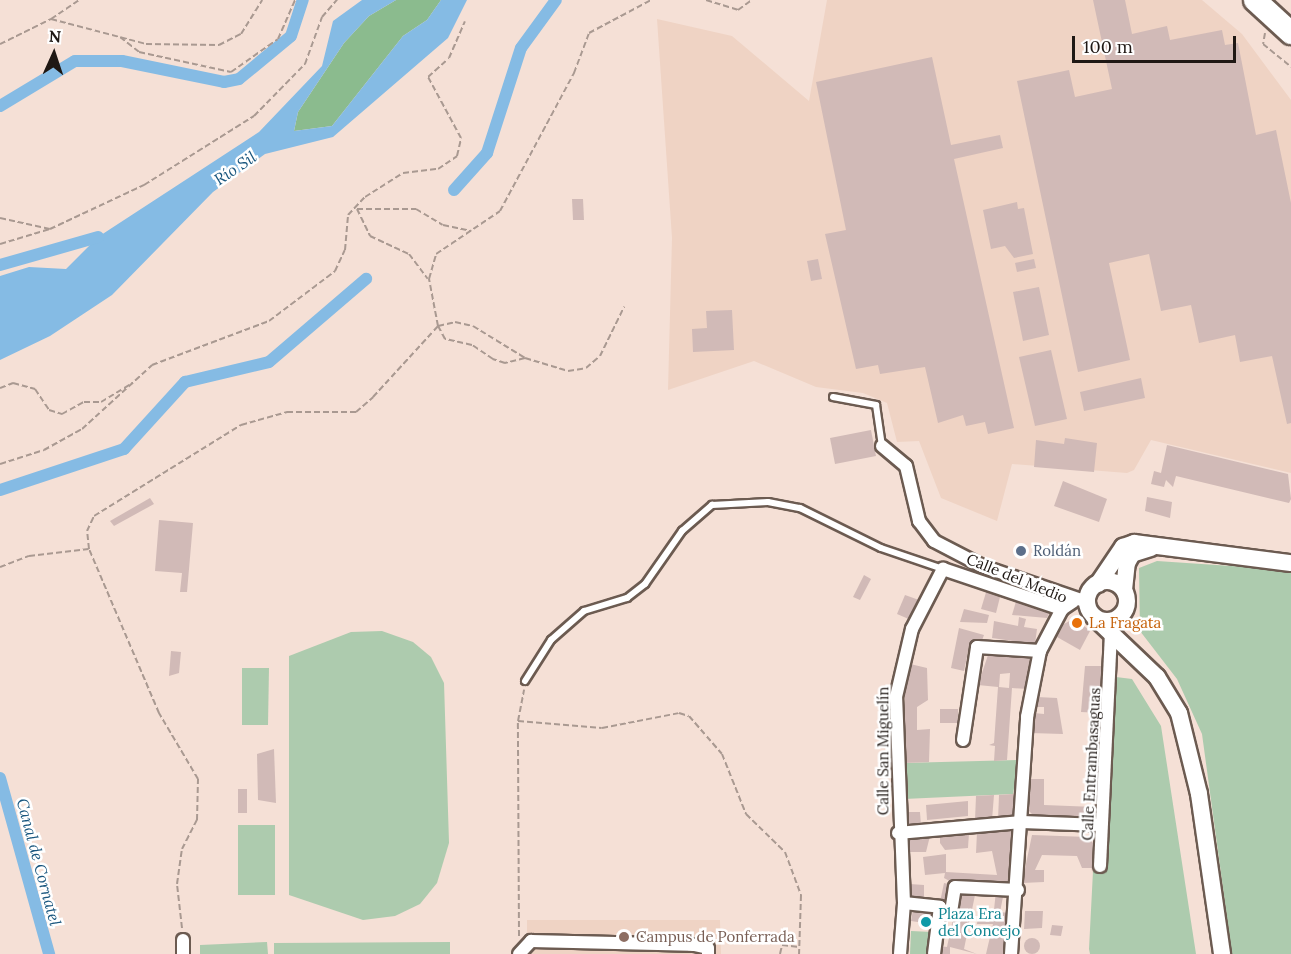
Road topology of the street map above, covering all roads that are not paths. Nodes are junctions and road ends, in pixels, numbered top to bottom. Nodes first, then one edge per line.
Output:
1 (1254, 0) edge
2 (1283, 25) edge
3 (833, 397) dead end
4 (882, 446) joint
5 (1161, 546) junction
6 (1291, 563) edge
7 (943, 569) junction
8 (1098, 584) junction
9 (1124, 590) junction
10 (1085, 607) junction
11 (1062, 609) junction
12 (1123, 614) junction
13 (1127, 645) junction
14 (1040, 651) junction
15 (1114, 664) junction
16 (525, 681) road end
17 (963, 741) dead end
18 (1022, 822) junction
19 (1101, 825) junction
20 (898, 833) junction
21 (1100, 866) dead end
22 (1018, 890) junction
23 (904, 903) junction
24 (940, 911) junction
25 (183, 940) road end
26 (520, 951) edge
27 (183, 954) edge
28 (708, 954) edge
29 (900, 954) edge
30 (934, 954) edge
31 (1011, 954) edge
32 (1222, 954) edge

1 - 2 highway
3 - 4 lane, Calle del Medio
4 - 10 street, Calle del Medio
5 - 6 street
5 - 8 street
5 - 9 street
7 - 11 street
7 - 16 lane
7 - 20 street, Calle San Miguelín
8 - 9 street
8 - 10 street
9 - 12 street
10 - 11 street
10 - 12 street
10 - 13 street, Calle del Medio
11 - 14 street, Calle del Medio
12 - 13 street
13 - 15 street, Calle Entrambasaguas
13 - 15 street
13 - 32 street, Calle del Medio
14 - 17 street
14 - 18 street, Calle del Medio
15 - 19 street, Calle Entrambasaguas
18 - 19 street
18 - 20 street
18 - 22 street, Calle del Medio
19 - 21 street, Calle Entrambasaguas
20 - 23 street, Calle San Miguelín
22 - 24 street
22 - 31 street, Calle del Medio
23 - 24 street
23 - 29 street
24 - 30 street
25 - 27 street
26 - 28 street

